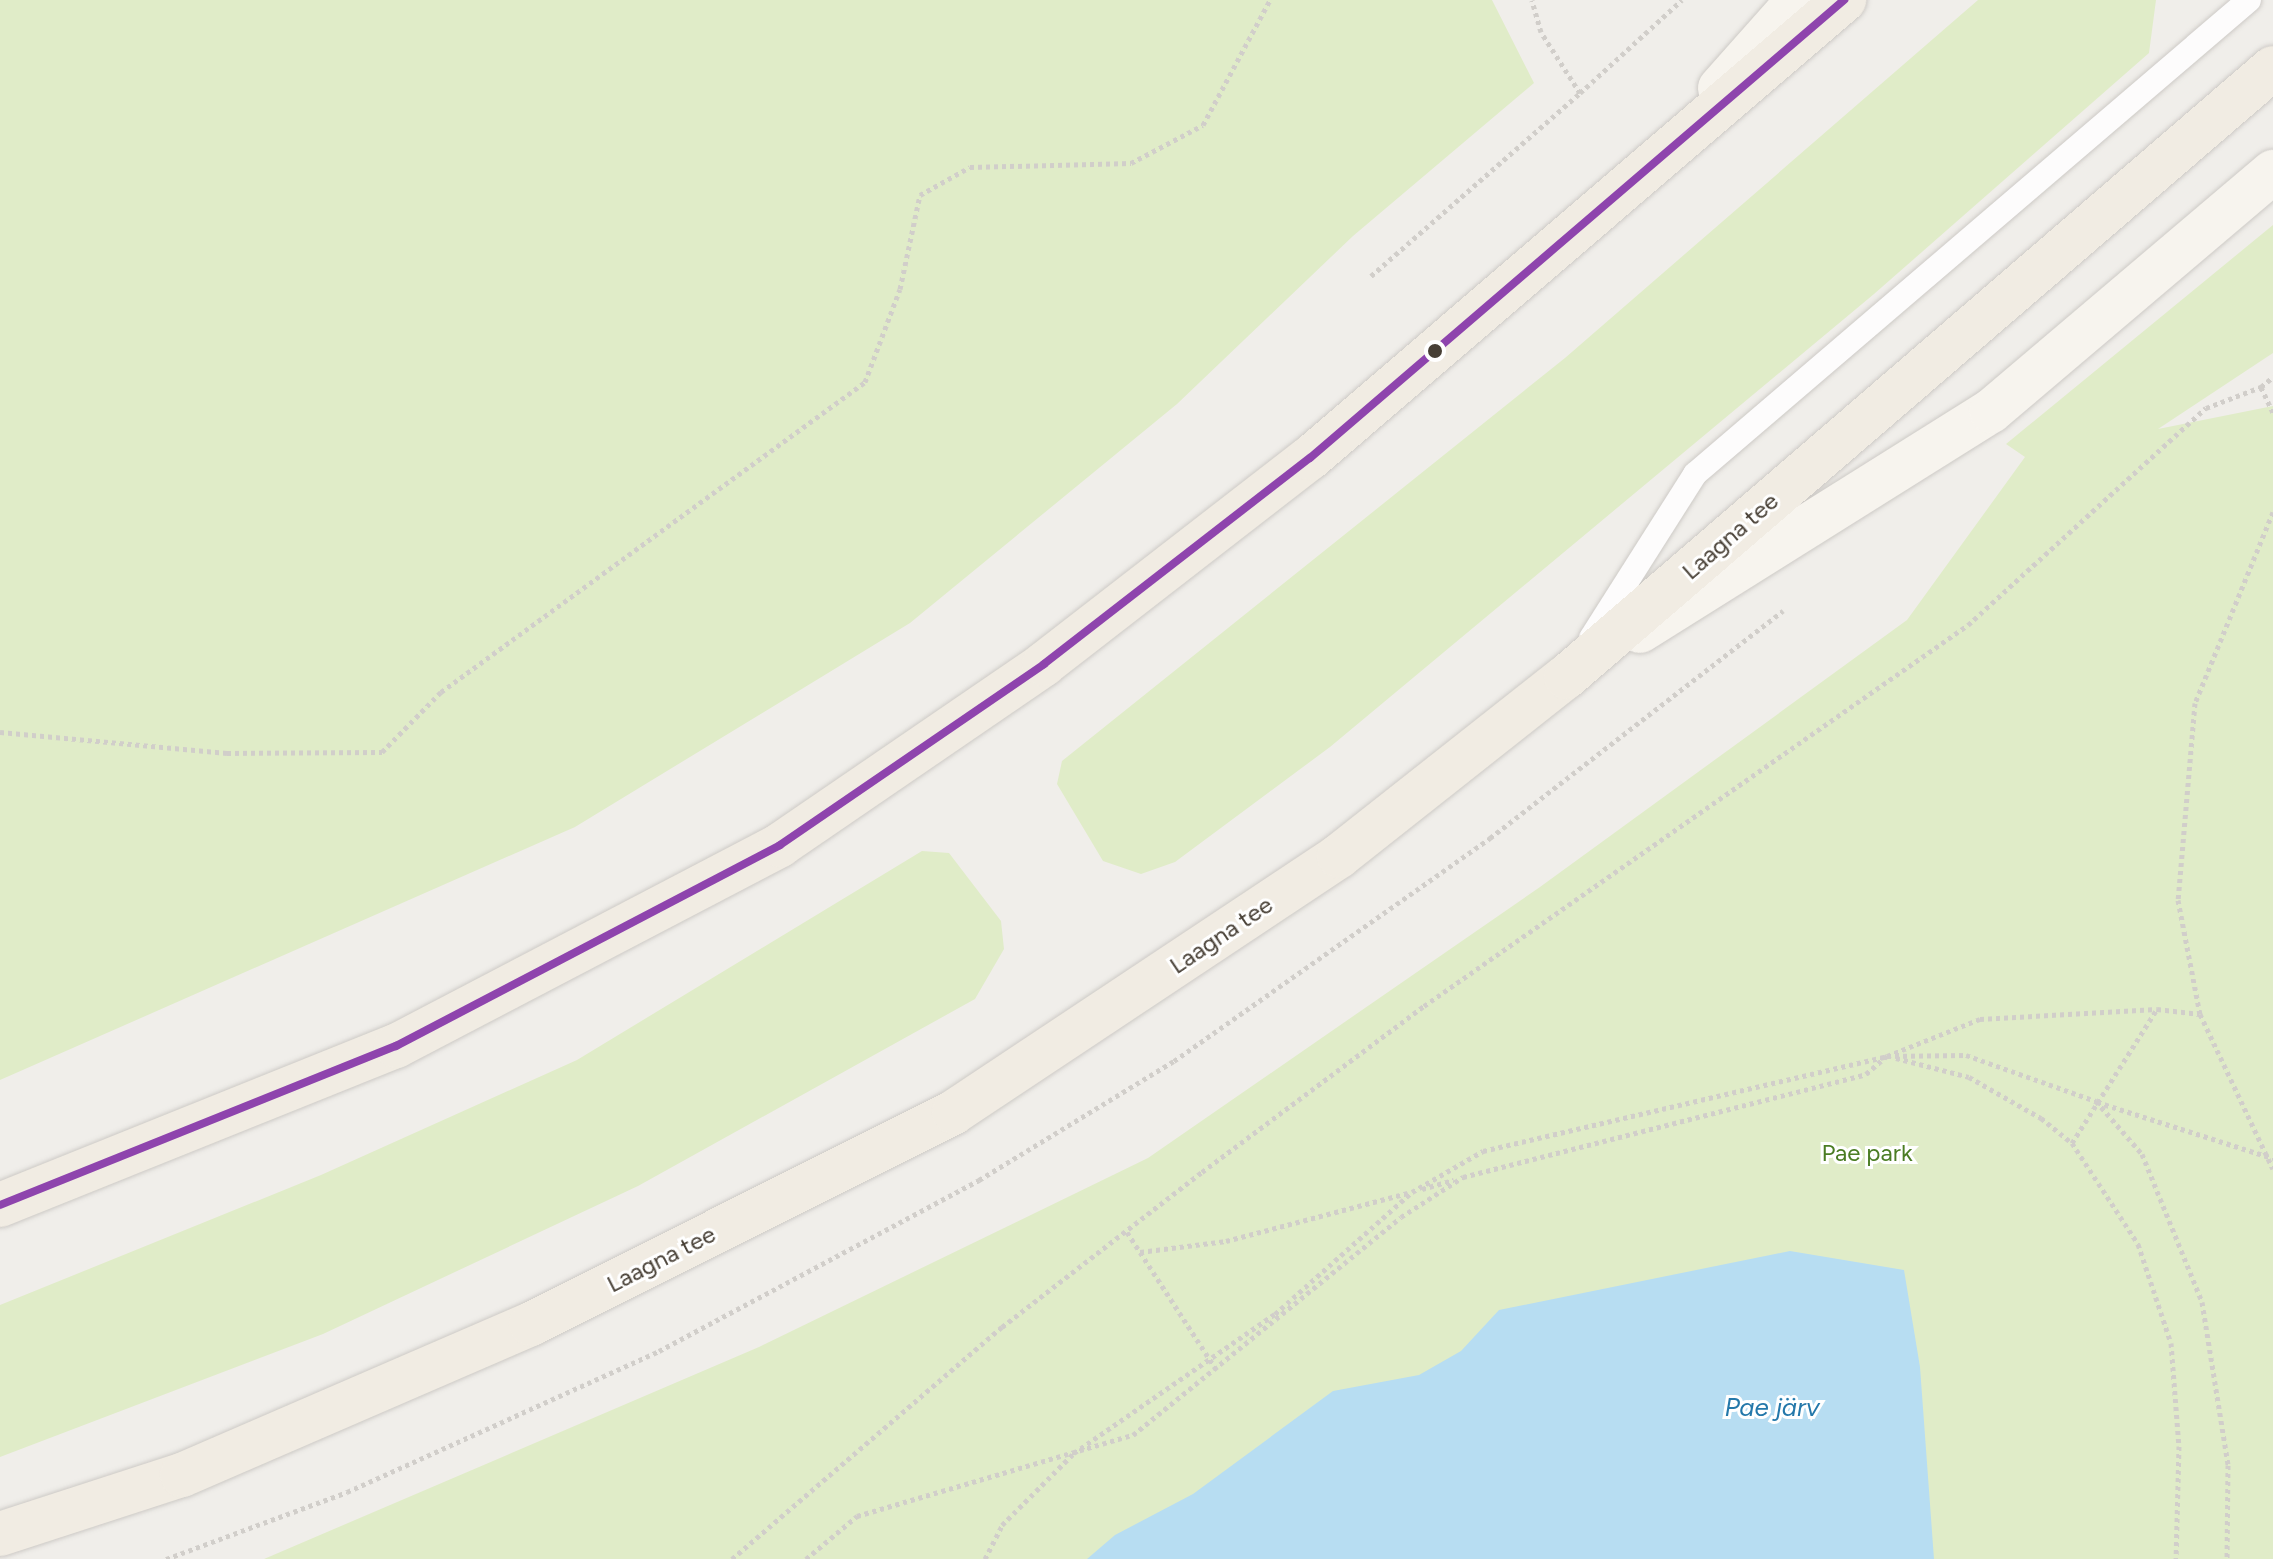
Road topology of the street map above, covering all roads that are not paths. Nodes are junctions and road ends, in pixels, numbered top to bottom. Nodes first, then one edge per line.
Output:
1 (1798, 0) edge
2 (1844, 0) edge
3 (2249, 0) edge
4 (2273, 68) edge
5 (1655, 163) junction
6 (2273, 172) edge
7 (1566, 677) junction
8 (0, 1205) edge
9 (0, 1534) edge

1 - 5 street
2 - 5 main road
3 - 7 lane
4 - 7 main road, Laagna tee
5 - 8 main road
6 - 7 street
7 - 9 main road, Laagna tee

